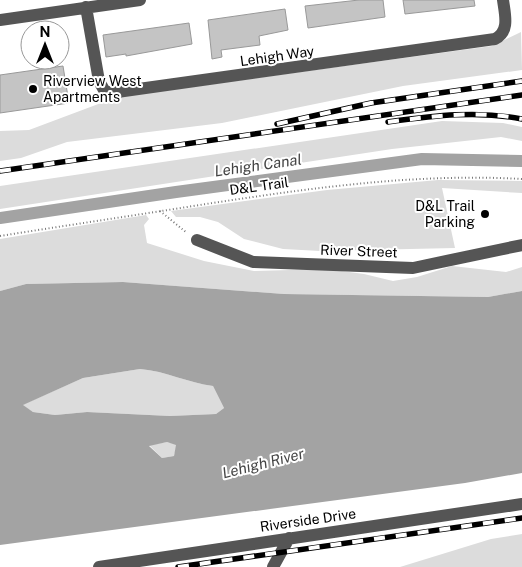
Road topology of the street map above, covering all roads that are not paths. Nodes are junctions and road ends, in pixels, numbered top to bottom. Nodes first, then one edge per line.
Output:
1 (140, 0) edge
2 (502, 0) edge
3 (86, 7) junction
4 (0, 20) edge
5 (197, 240) road end
6 (522, 245) edge
7 (522, 504) edge
8 (289, 538) junction
9 (99, 567) edge
10 (273, 567) edge

1 - 3 street
2 - 3 street, Lehigh Way
3 - 4 street
5 - 6 street, River Street
7 - 8 street, Riverside Drive
8 - 9 street, Riverside Drive
8 - 10 street

